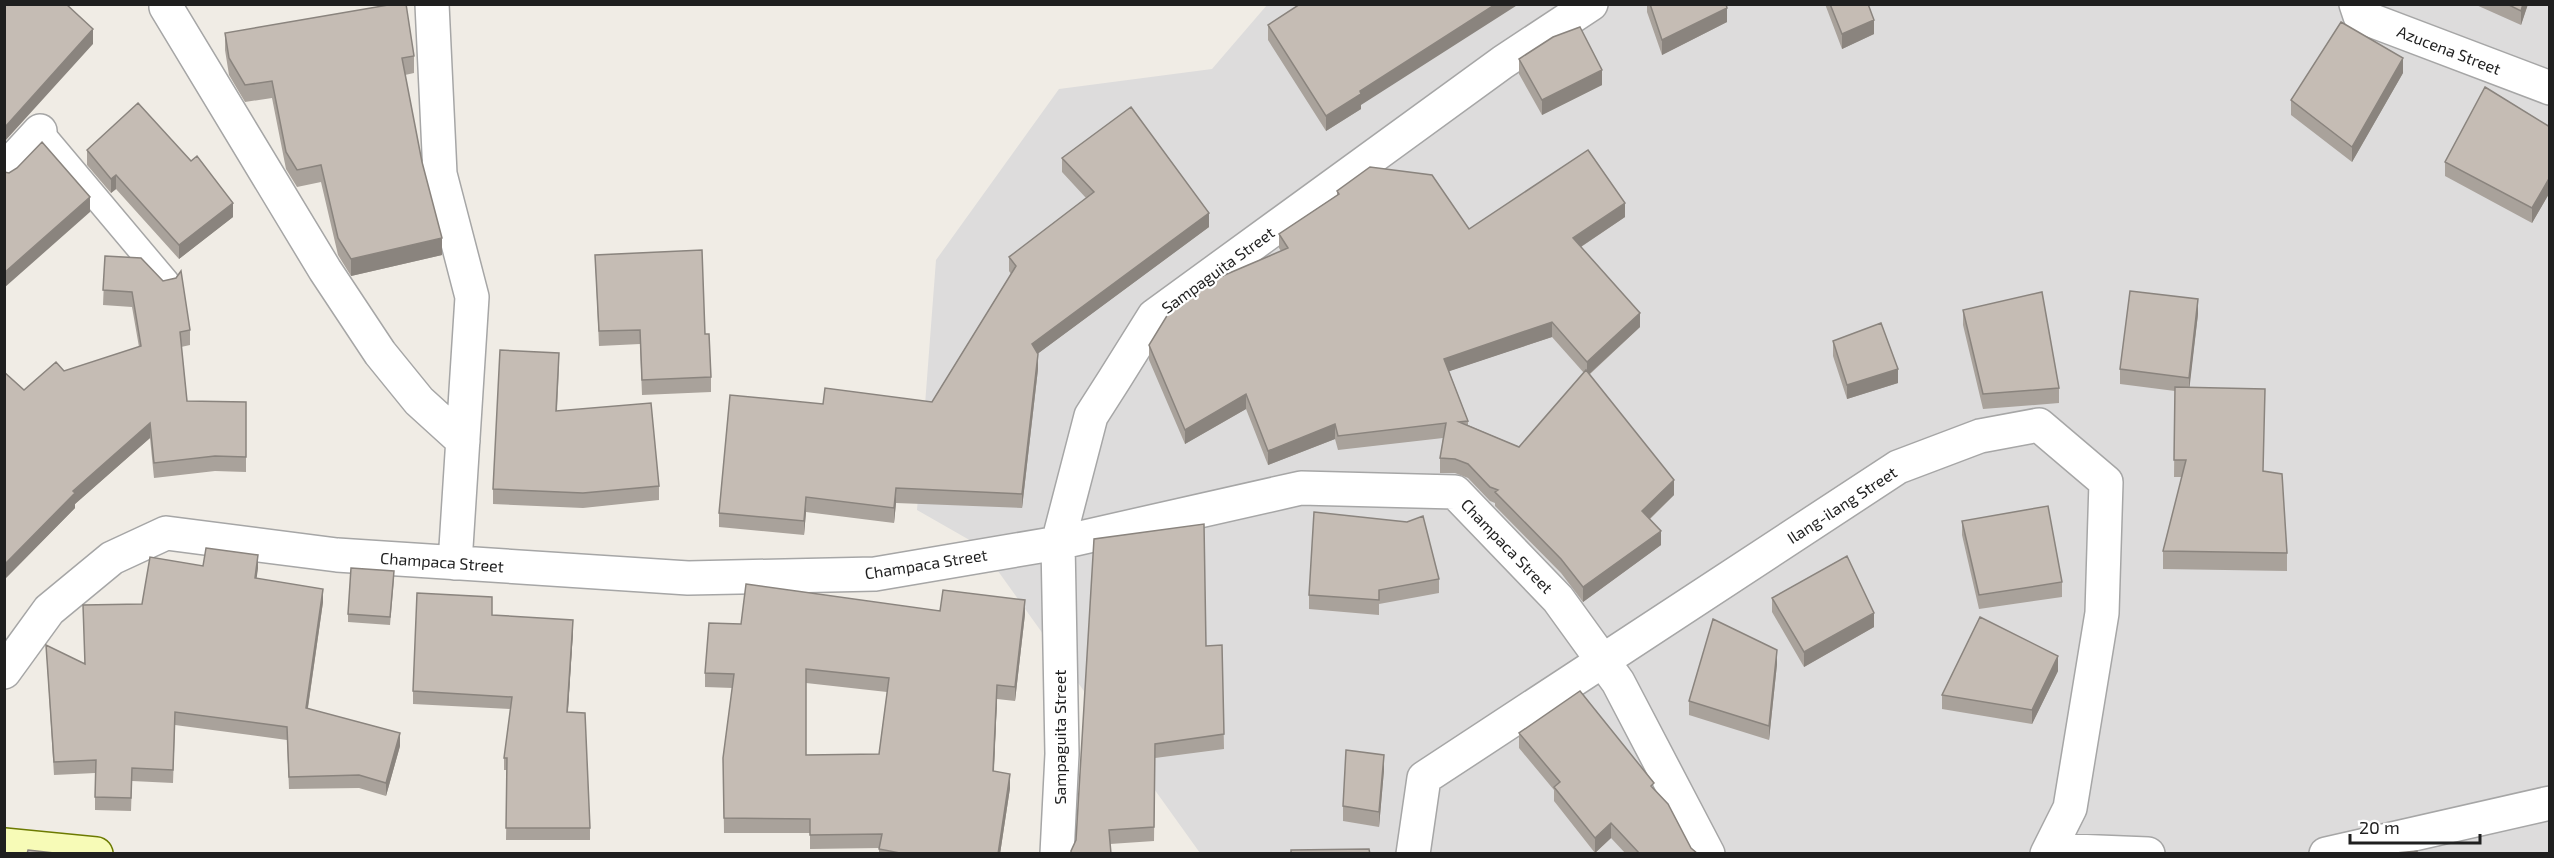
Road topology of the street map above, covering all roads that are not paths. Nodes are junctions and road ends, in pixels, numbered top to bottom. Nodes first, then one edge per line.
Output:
1 (432, 4) edge
2 (1591, 4) edge
3 (2356, 4) edge
4 (166, 7) dead end
5 (2550, 88) edge
6 (40, 132) joint
7 (4, 170) edge
8 (166, 282) edge
9 (463, 441) junction
10 (1058, 543) junction
11 (455, 563) junction
12 (1602, 662) junction
13 (4, 672) edge
14 (2550, 803) edge
15 (16, 848) edge
16 (2048, 852) edge
17 (96, 854) edge
18 (1057, 854) edge
19 (1413, 854) edge
20 (1708, 854) edge
21 (2148, 854) edge
22 (2326, 854) edge

1 - 9 street
2 - 10 street, Sampaguita Street
3 - 5 street, Azucena Street
4 - 9 street
6 - 7 street
6 - 8 lane
9 - 11 street
10 - 11 street, Champaca Street
10 - 12 street, Champaca Street
10 - 18 street, Sampaguita Street
11 - 13 street, Champaca Street
12 - 16 street, Ilang-ilang Street
12 - 19 street, Ilang-ilang Street
12 - 20 street, Champaca Street
14 - 22 street
15 - 17 street
16 - 21 street

